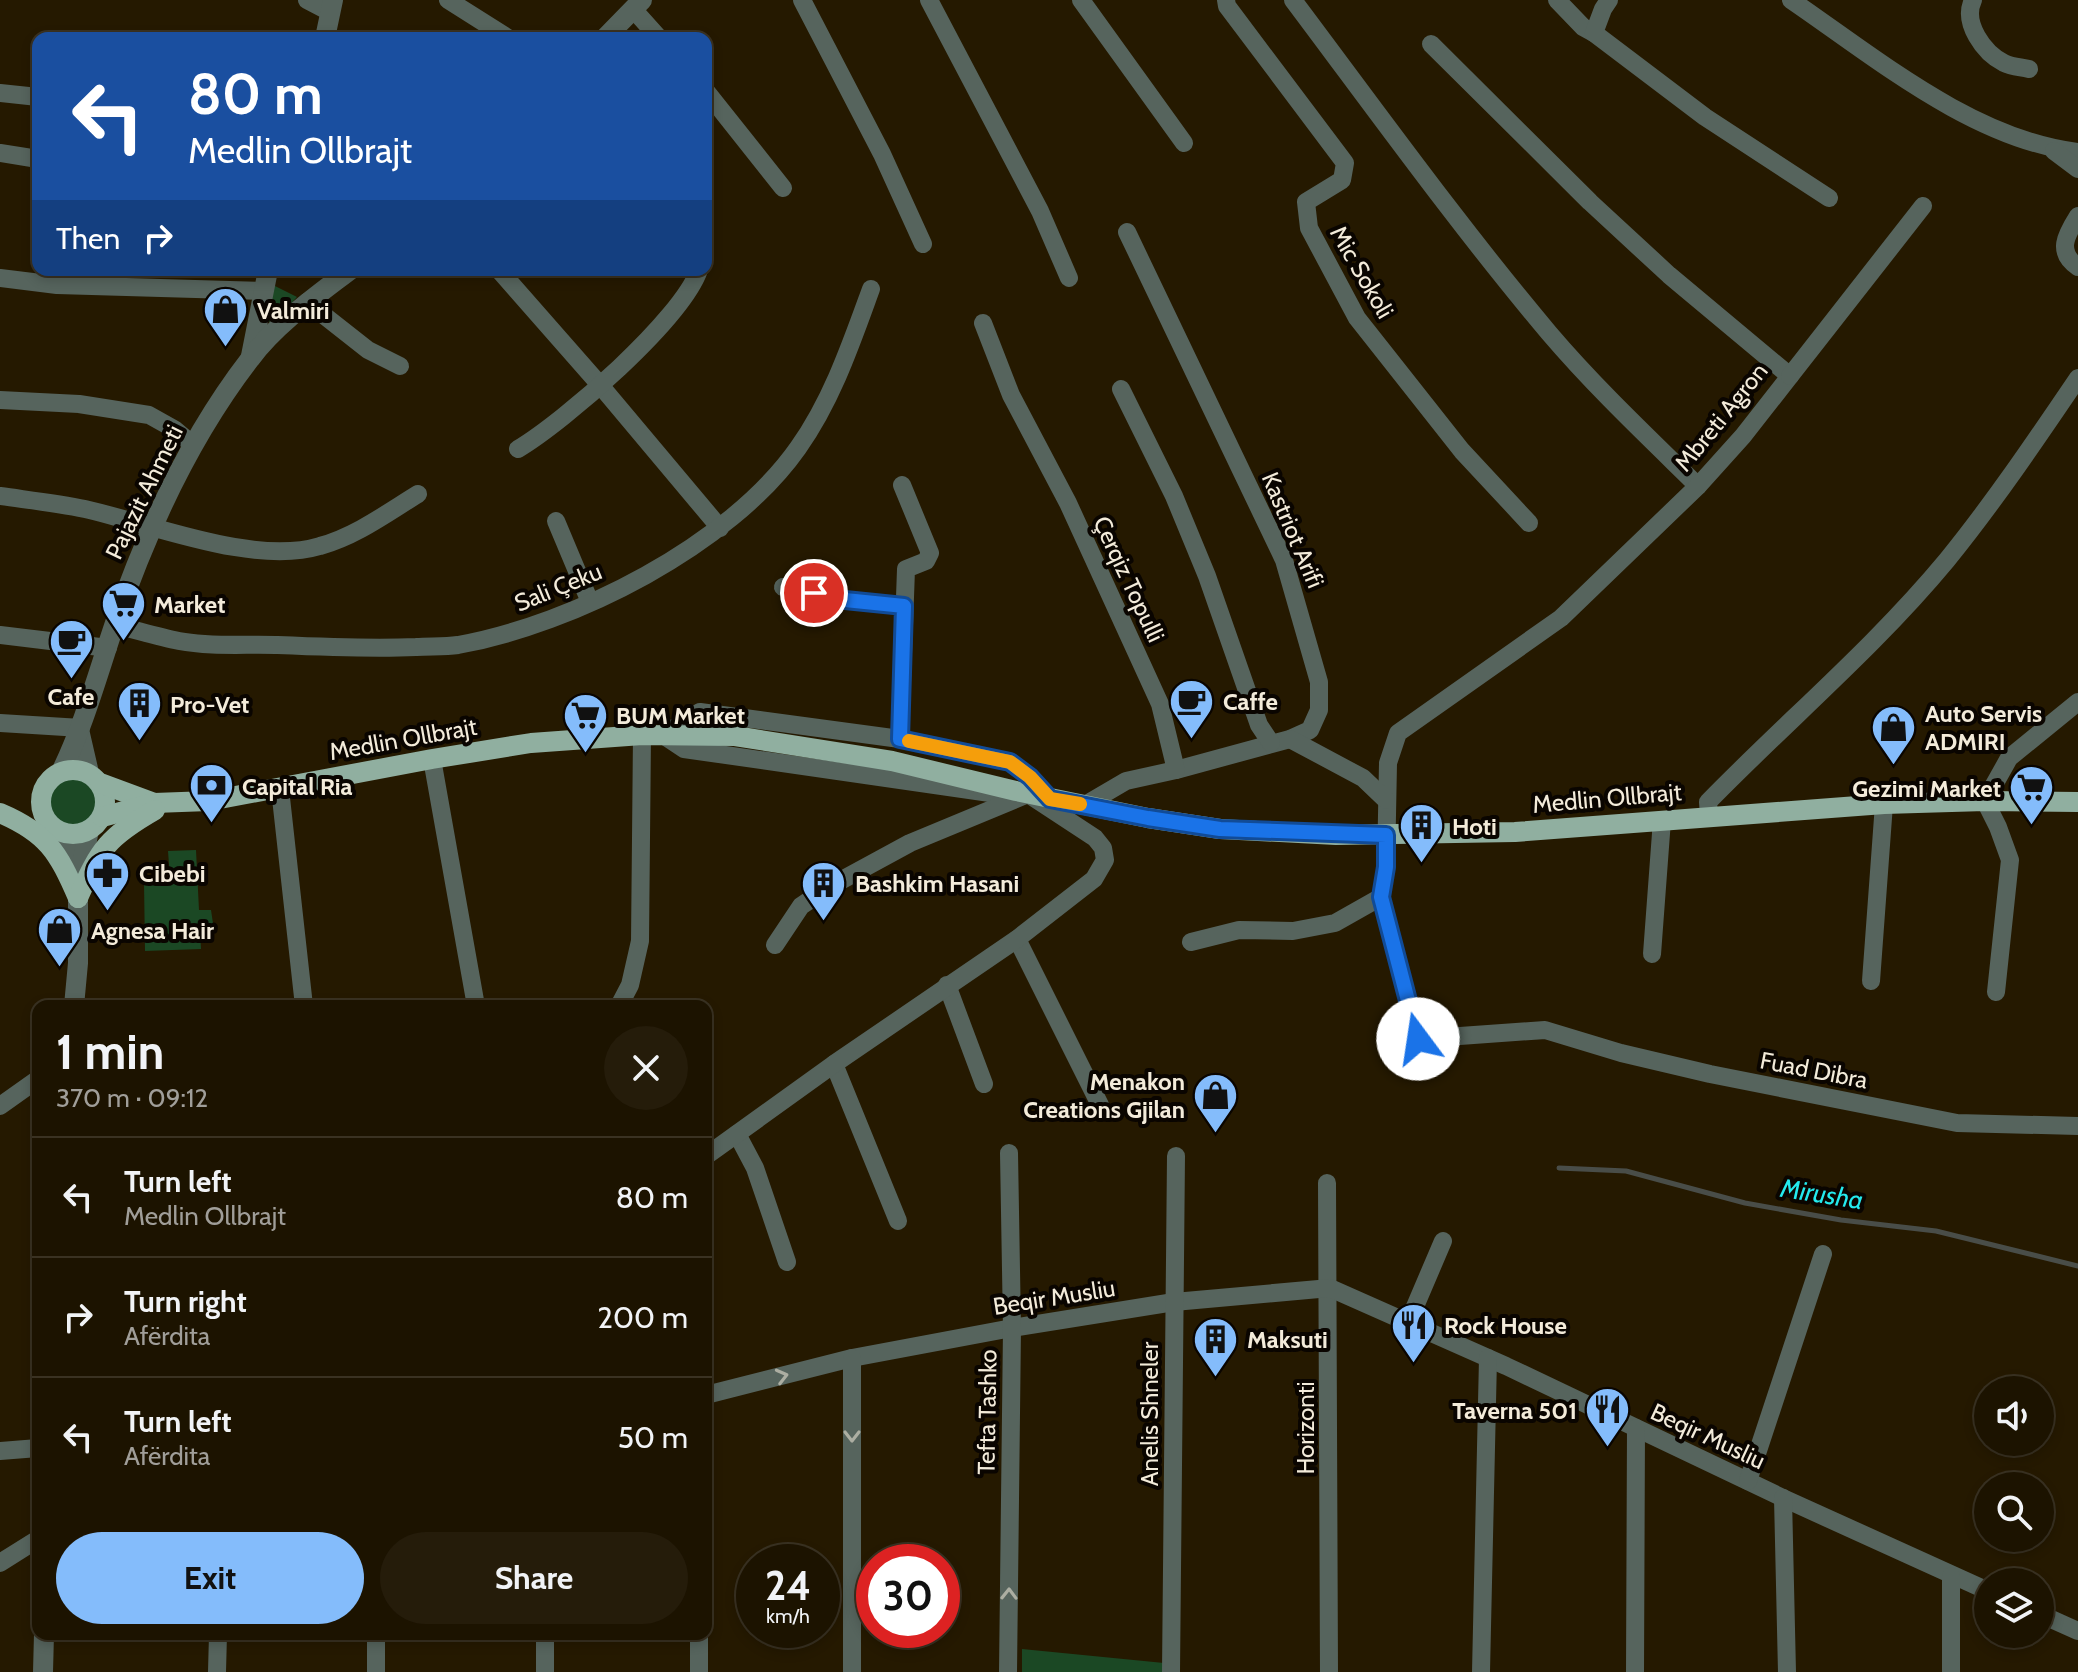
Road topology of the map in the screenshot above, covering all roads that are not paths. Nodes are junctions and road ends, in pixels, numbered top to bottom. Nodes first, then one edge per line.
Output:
1 (307, 0) edge
2 (448, 0) edge
3 (802, 0) edge
4 (929, 0) edge
5 (1081, 0) edge
6 (1226, 0) edge
7 (1293, 0) edge
8 (1557, 0) edge
9 (1609, 0) edge
10 (1791, 0) edge
11 (1973, 0) edge
12 (637, 5) edge
13 (332, 6) edge
14 (326, 32) edge
15 (499, 32) edge
16 (611, 32) edge
17 (655, 32) edge
18 (1594, 33) junction
19 (1431, 44) dead end
20 (2029, 69) dead end
21 (0, 93) edge
22 (32, 96) edge
23 (712, 99) edge
24 (1184, 143) dead end
25 (2052, 149) junction
26 (2078, 152) edge
27 (0, 153) edge
28 (32, 158) edge
29 (2078, 169) edge
30 (783, 188) dead end
31 (1829, 198) dead end
32 (1923, 206) dead end
33 (2078, 216) edge
34 (1127, 232) dead end
35 (923, 244) dead end
36 (2078, 267) edge
37 (267, 276) edge
38 (342, 276) edge
39 (504, 276) edge
40 (695, 276) edge
41 (0, 278) edge
42 (1069, 278) dead end
43 (871, 289) dead end
44 (264, 291) junction
45 (307, 302) junction
46 (983, 323) dead end
47 (251, 357) junction
48 (400, 366) dead end
49 (1790, 376) junction
50 (2078, 378) edge
51 (600, 385) junction
52 (1121, 389) dead end
53 (0, 400) edge
54 (193, 445) junction
55 (518, 449) dead end
56 (902, 485) dead end
57 (1698, 486) junction
58 (418, 494) dead end
59 (0, 496) edge
60 (556, 521) dead end
61 (1529, 523) dead end
62 (152, 526) junction
63 (720, 528) junction
64 (783, 587) dead end
65 (590, 602) junction
66 (904, 606) junction
67 (115, 625) junction
68 (0, 635) edge
69 (108, 648) junction
70 (2078, 702) edge
71 (0, 723) edge
72 (80, 731) junction
73 (642, 735) junction
74 (663, 735) junction
75 (900, 739) junction
76 (1290, 739) junction
77 (1271, 743) junction
78 (432, 759) junction
79 (1176, 770) junction
80 (61, 772) junction
81 (94, 778) junction
82 (280, 789) junction
83 (42, 791) junction
84 (1022, 792) junction
85 (1050, 799) junction
86 (1386, 800) junction
87 (1985, 801) junction
88 (2078, 802) edge
89 (160, 803) junction
90 (1884, 804) junction
91 (1085, 805) junction
92 (2, 811) edge
93 (43, 815) junction
94 (1709, 815) junction
95 (1662, 820) junction
96 (95, 824) junction
97 (64, 833) junction
98 (1386, 835) junction
99 (78, 891) junction
100 (1381, 897) junction
101 (1017, 939) junction
102 (1191, 942) dead end
103 (775, 945) dead end
104 (1652, 954) dead end
105 (1871, 981) dead end
106 (947, 985) junction
107 (1996, 992) dead end
108 (74, 1000) edge
109 (303, 1000) edge
110 (475, 1000) edge
111 (622, 1000) edge
112 (834, 1064) junction
113 (32, 1083) edge
114 (984, 1084) dead end
115 (1100, 1105) dead end
116 (0, 1106) edge
117 (2078, 1126) edge
118 (737, 1134) junction
119 (712, 1152) edge
120 (1009, 1153) dead end
121 (1176, 1156) dead end
122 (1327, 1183) dead end
123 (898, 1221) dead end
124 (1443, 1241) dead end
125 (1823, 1254) dead end
126 (787, 1262) dead end
127 (1330, 1288) junction
128 (1174, 1302) junction
129 (1408, 1323) junction
130 (1012, 1328) junction
131 (852, 1358) junction
132 (1488, 1358) junction
133 (712, 1393) edge
134 (1636, 1428) junction
135 (32, 1448) edge
136 (0, 1451) edge
137 (1748, 1481) junction
138 (1783, 1498) junction
139 (32, 1543) edge
140 (0, 1563) edge
141 (1951, 1576) junction
142 (1974, 1585) edge
143 (2054, 1620) edge
144 (2078, 1631) edge
145 (44, 1640) edge
146 (218, 1640) edge
147 (376, 1640) edge
148 (545, 1640) edge
149 (699, 1640) edge
150 (43, 1672) edge
151 (217, 1672) edge
152 (376, 1672) edge
153 (545, 1672) edge
154 (699, 1672) edge
155 (852, 1672) edge
156 (1008, 1672) edge
157 (1171, 1672) edge
158 (1329, 1672) edge
159 (1481, 1672) edge
160 (1635, 1672) edge
161 (1787, 1672) edge
162 (1951, 1672) edge

1 - 13 street
2 - 15 street
3 - 35 street
4 - 42 street
5 - 24 street
6 - 61 street, Mic Sokoli
7 - 57 street
8 - 18 street
9 - 18 street
10 - 25 street
11 - 20 street
12 - 16 street
12 - 17 street
13 - 14 street
18 - 31 street
19 - 49 street, Mbreti Agron
21 - 22 street
23 - 30 street
25 - 26 street
25 - 29 street
27 - 28 street
32 - 49 street
33 - 36 street
34 - 76 street, Kastriot Arifi
37 - 44 street
38 - 45 street, Pajazit Ahmeti
39 - 51 street
40 - 51 street
41 - 44 street
43 - 63 street, Sali Çeku
44 - 47 street
45 - 47 street, Pajazit Ahmeti
45 - 48 street
46 - 79 street, Çerqiz Topulli
47 - 54 street, Pajazit Ahmeti
49 - 57 street, Mbreti Agron
50 - 94 street
51 - 55 street
51 - 63 street
52 - 77 street
53 - 54 street
54 - 62 street, Pajazit Ahmeti
56 - 66 street
57 - 86 street, Mbreti Agron
58 - 62 street
59 - 62 street
60 - 65 street
62 - 67 street, Pajazit Ahmeti
63 - 65 street, Sali Çeku
64 - 66 street
65 - 67 street, Sali Çeku
66 - 75 street
67 - 69 street, Pajazit Ahmeti
68 - 69 street
69 - 72 street, Pajazit Ahmeti
70 - 87 street
71 - 72 street
72 - 80 street, Pajazit Ahmeti
72 - 81 street
73 - 74 main road, Medlin Ollbrajt
73 - 78 main road, Medlin Ollbrajt
73 - 111 street
74 - 75 street
74 - 84 main road, Medlin Ollbrajt
75 - 85 street
76 - 77 street
76 - 86 street
77 - 79 street
78 - 82 main road, Medlin Ollbrajt
78 - 110 street
79 - 91 street
80 - 81 main road
80 - 83 main road
81 - 89 main road, Medlin Ollbrajt
81 - 96 main road
82 - 89 main road, Medlin Ollbrajt
82 - 109 street
83 - 92 main road
83 - 93 main road
84 - 85 main road, Medlin Ollbrajt
84 - 101 street
84 - 103 street
85 - 91 main road, Medlin Ollbrajt
86 - 98 street, Mbreti Agron
87 - 88 main road, Medlin Ollbrajt
87 - 90 main road, Medlin Ollbrajt
87 - 107 street
89 - 96 main road, Medlin Ollbrajt
89 - 99 main road
90 - 94 main road, Medlin Ollbrajt
90 - 105 street
91 - 98 main road, Medlin Ollbrajt
92 - 93 main road
92 - 99 main road
93 - 97 main road
94 - 95 main road, Medlin Ollbrajt
95 - 98 main road, Medlin Ollbrajt
95 - 104 street
96 - 97 main road
96 - 99 street
97 - 99 street
98 - 100 street, Mbreti Agron
99 - 108 street
100 - 102 street
100 - 117 street, Fuad Dibra
101 - 106 street
101 - 115 street
106 - 112 street
106 - 114 street
112 - 118 street
112 - 123 street
113 - 116 street
118 - 119 street
118 - 126 street
120 - 130 street, Tefta Tashko
121 - 128 street, Anelis Shneler
122 - 127 street, Horizonti
124 - 129 street
125 - 137 street
127 - 128 street, Beqir Musliu
127 - 129 street, Beqir Musliu
127 - 158 street, Horizonti
128 - 130 street, Beqir Musliu
128 - 157 street, Anelis Shneler
129 - 132 street, Beqir Musliu
130 - 131 street, Beqir Musliu
156 -> 130 street, Tefta Tashko
133 -> 131 street, Beqir Musliu
131 -> 155 street
132 - 134 street, Beqir Musliu
132 - 159 street
134 - 137 street, Beqir Musliu
134 - 160 street
135 - 136 street
137 - 138 street, Beqir Musliu
138 - 141 street, Beqir Musliu
138 - 161 street
139 - 140 street
141 - 142 street, Beqir Musliu
141 - 162 street
143 - 144 street
145 - 150 street
146 - 151 street
147 - 152 street
148 - 153 street
149 - 154 street

